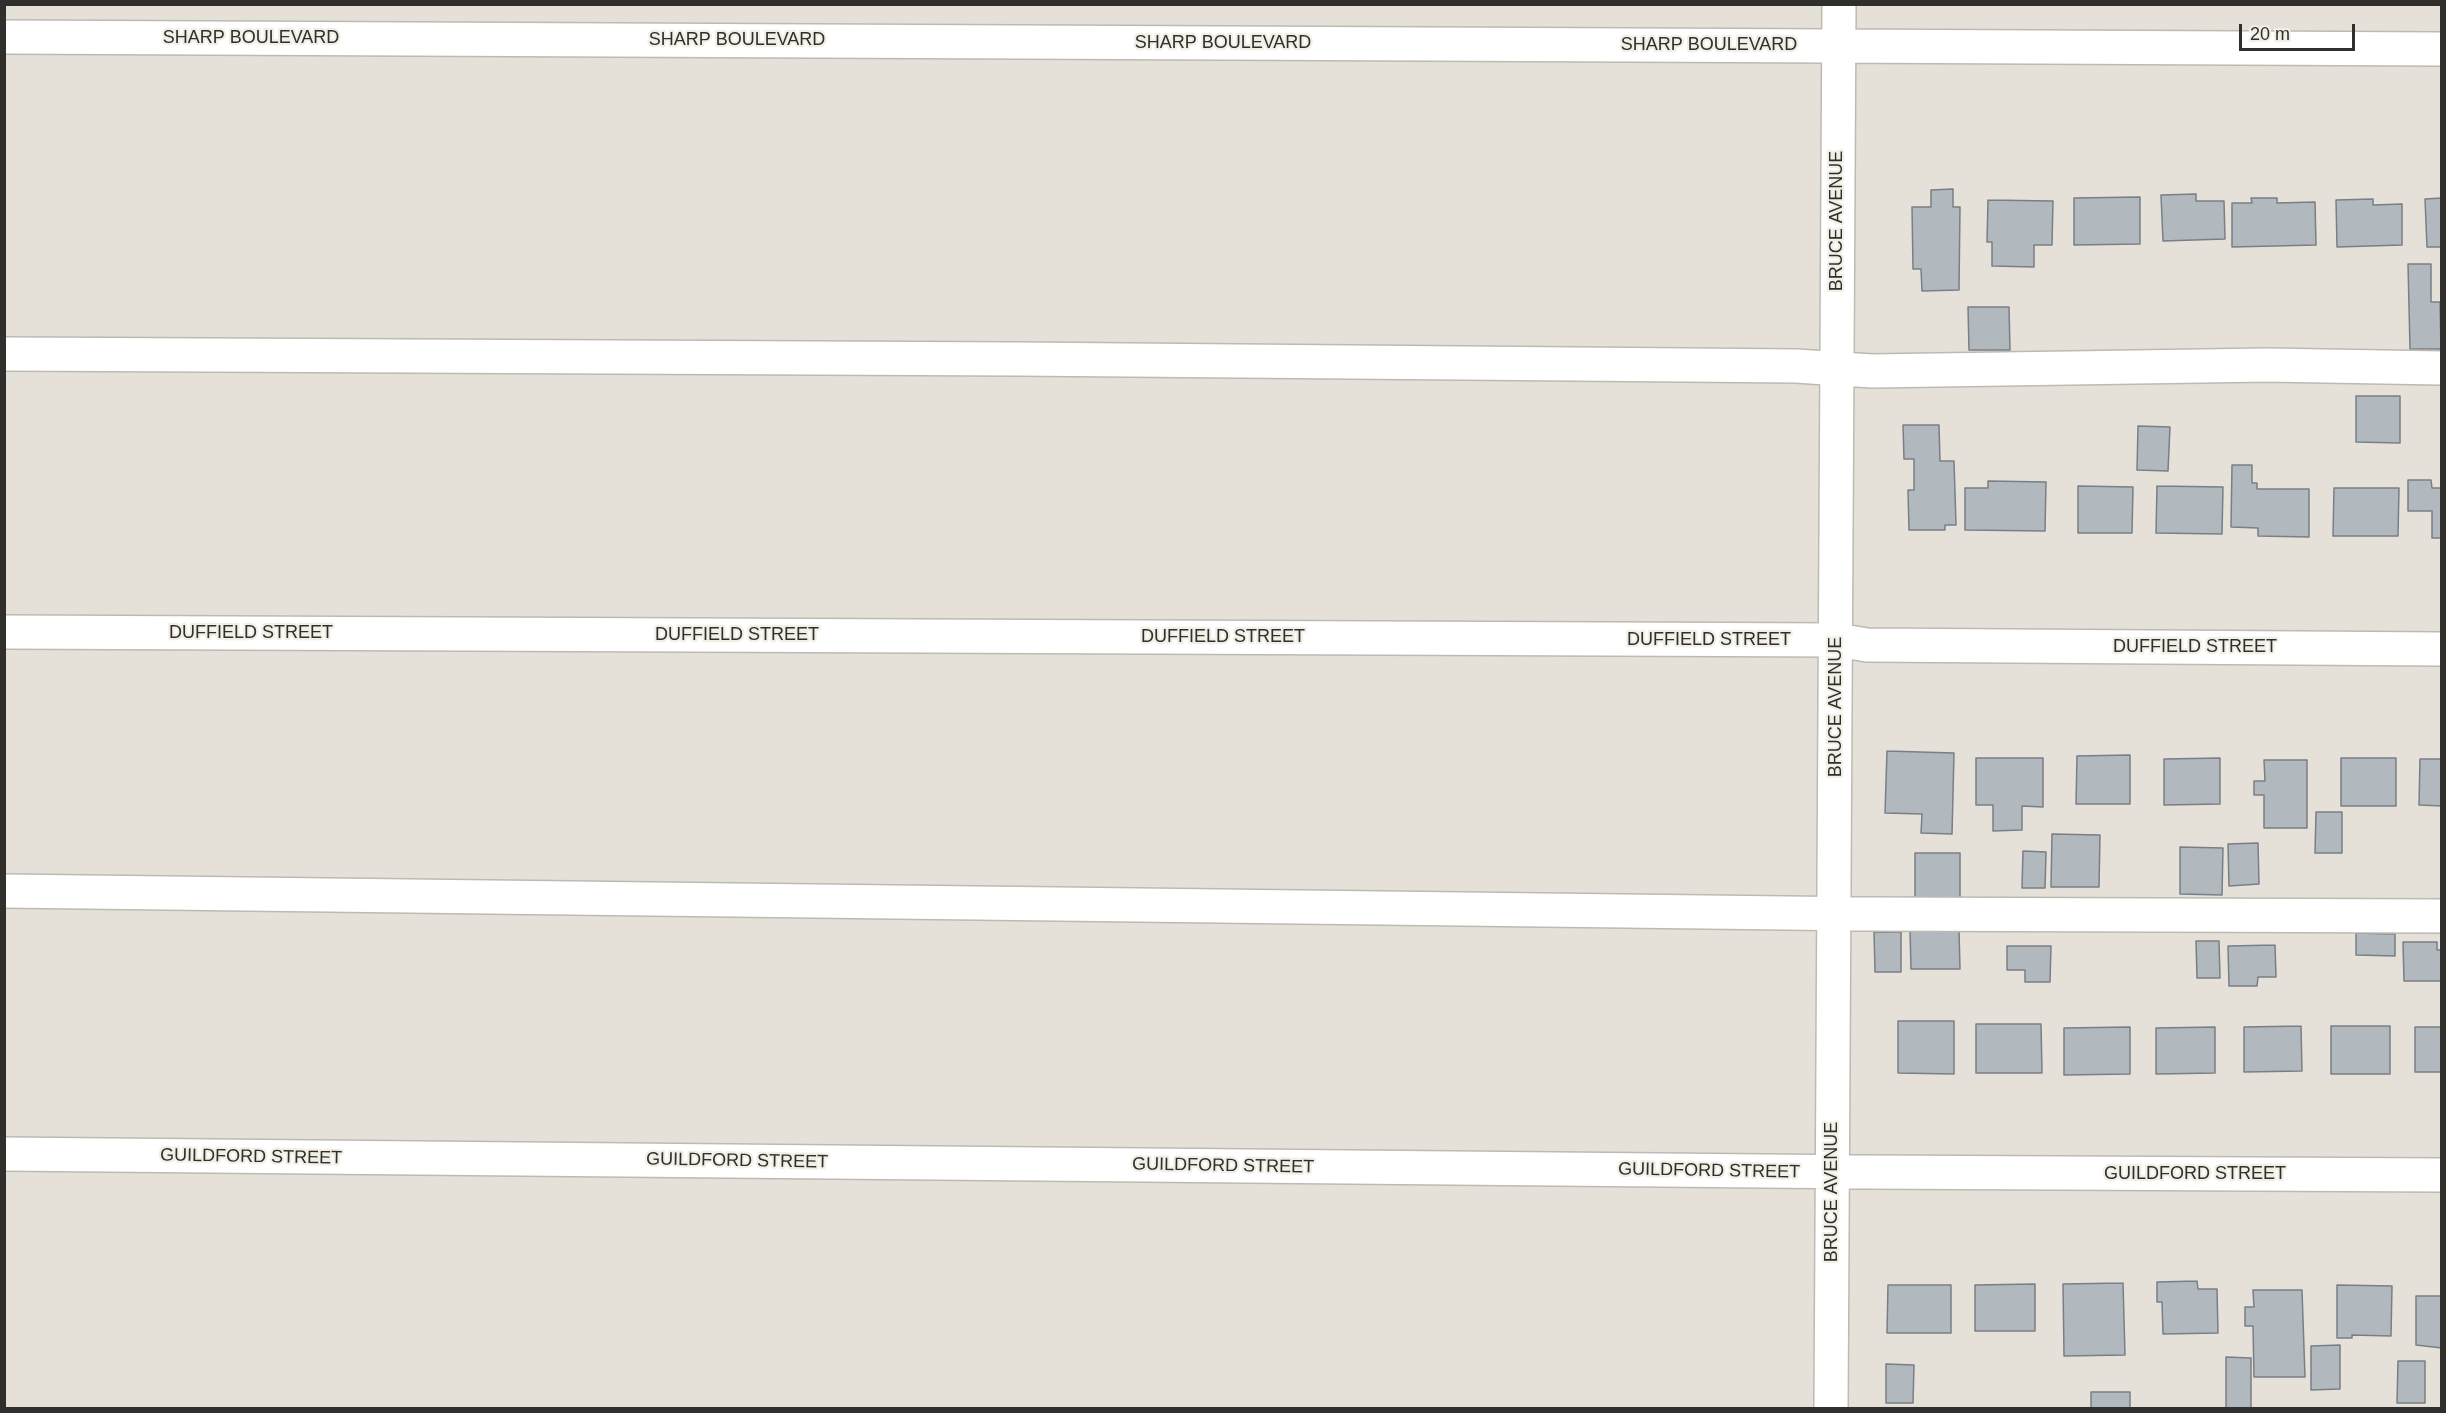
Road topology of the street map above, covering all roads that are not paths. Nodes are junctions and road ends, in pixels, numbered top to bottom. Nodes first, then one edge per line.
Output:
1 (1839, 4) edge
2 (4, 37) edge
3 (1838, 45) junction
4 (2442, 49) edge
5 (4, 354) edge
6 (2442, 368) edge
7 (1836, 370) junction
8 (4, 632) edge
9 (1837, 640) junction
10 (2442, 649) edge
11 (4, 891) edge
12 (1835, 913) junction
13 (2442, 916) edge
14 (4, 1154) edge
15 (1832, 1172) junction
16 (2442, 1175) edge
17 (1831, 1408) edge

1 - 3 street, BRUCE AVENUE
2 - 3 street, SHARP BOULEVARD
3 - 4 street, SHARP BOULEVARD
3 - 7 street, BRUCE AVENUE
5 - 7 street
6 - 7 street
7 - 9 street, BRUCE AVENUE
8 - 9 street, DUFFIELD STREET
9 - 10 street, DUFFIELD STREET
9 - 12 street, BRUCE AVENUE
11 - 12 street
12 - 13 street
12 - 15 street, BRUCE AVENUE
14 - 15 street, GUILDFORD STREET
15 - 16 street, GUILDFORD STREET
15 - 17 street, BRUCE AVENUE

